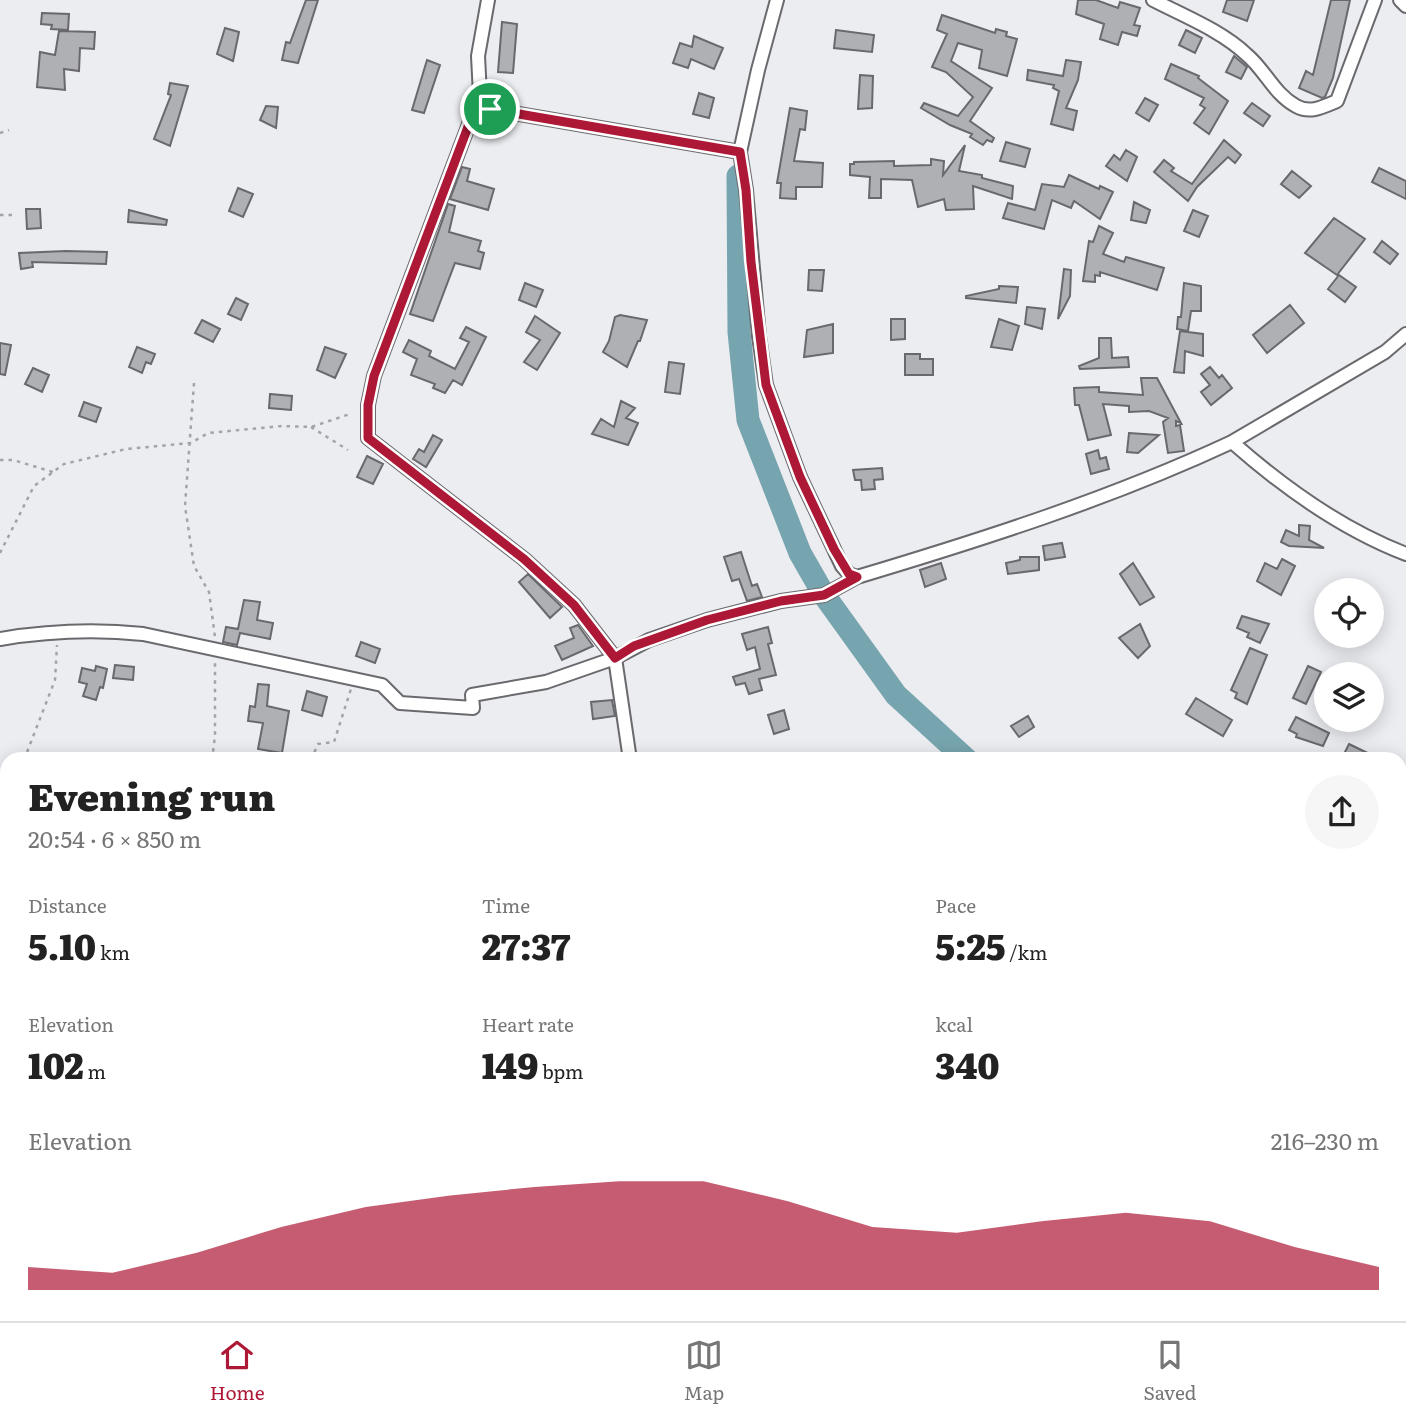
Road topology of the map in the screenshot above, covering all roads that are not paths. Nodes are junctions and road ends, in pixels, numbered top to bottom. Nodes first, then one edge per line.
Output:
1 (488, 0) edge
2 (777, 0) edge
3 (1153, 0) edge
4 (1375, 0) edge
5 (1400, 0) edge
6 (1406, 6) edge
7 (480, 95) junction
8 (740, 152) junction
9 (1406, 334) edge
10 (1232, 442) junction
11 (1406, 554) edge
12 (857, 577) junction
13 (0, 639) edge
14 (615, 658) junction
15 (629, 752) edge

1 - 7 street
2 - 8 street
3 - 4 street
5 - 6 street
7 - 8 street
7 - 14 street
8 - 12 street
9 - 10 street
10 - 11 street
10 - 12 street
12 - 14 street
13 - 14 street
14 - 15 street

